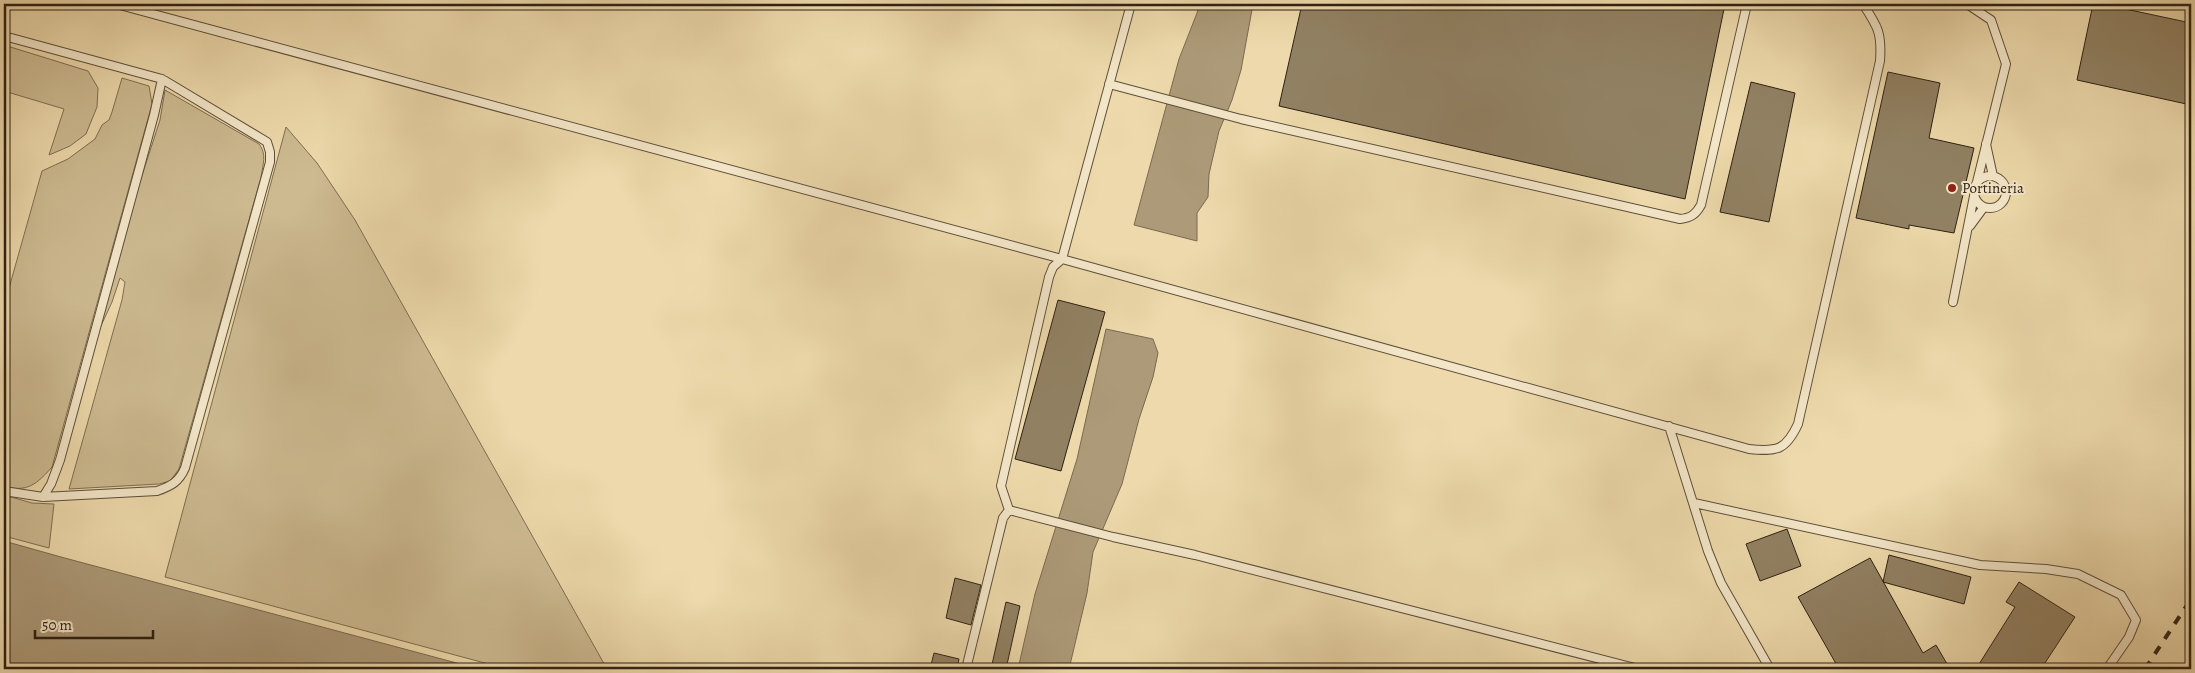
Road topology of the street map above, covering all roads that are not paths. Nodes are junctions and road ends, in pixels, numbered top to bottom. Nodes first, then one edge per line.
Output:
1 (116, 4) edge
2 (1130, 4) edge
3 (1747, 4) edge
4 (1863, 4) edge
5 (1967, 4) edge
6 (4, 36) edge
7 (162, 78) junction
8 (1109, 84) junction
9 (1986, 142) junction
10 (1993, 176) junction
11 (1977, 182) junction
12 (1974, 196) junction
13 (1984, 207) junction
14 (1969, 227) junction
15 (1062, 259) junction
16 (1952, 302) dead end
17 (1669, 426) junction
18 (4, 491) edge
19 (43, 497) junction
20 (1694, 503) junction
21 (1009, 510) junction
22 (966, 669) edge
23 (1639, 669) edge
24 (1770, 669) edge
25 (2107, 669) edge

1 - 15 lane
2 - 8 lane
3 - 8 lane
4 - 17 lane
5 - 9 lane
6 - 7 lane
7 - 19 lane
7 - 19 lane
8 - 15 lane
9 - 10 lane
9 - 11 lane
10 - 11 lane
10 - 13 lane
11 - 12 lane
12 - 13 lane
12 - 14 lane
13 - 14 lane
14 - 16 lane
15 - 17 lane
15 - 21 lane
17 - 20 lane
18 - 19 lane
20 - 24 lane
20 - 25 lane
21 - 22 lane
21 - 23 lane

